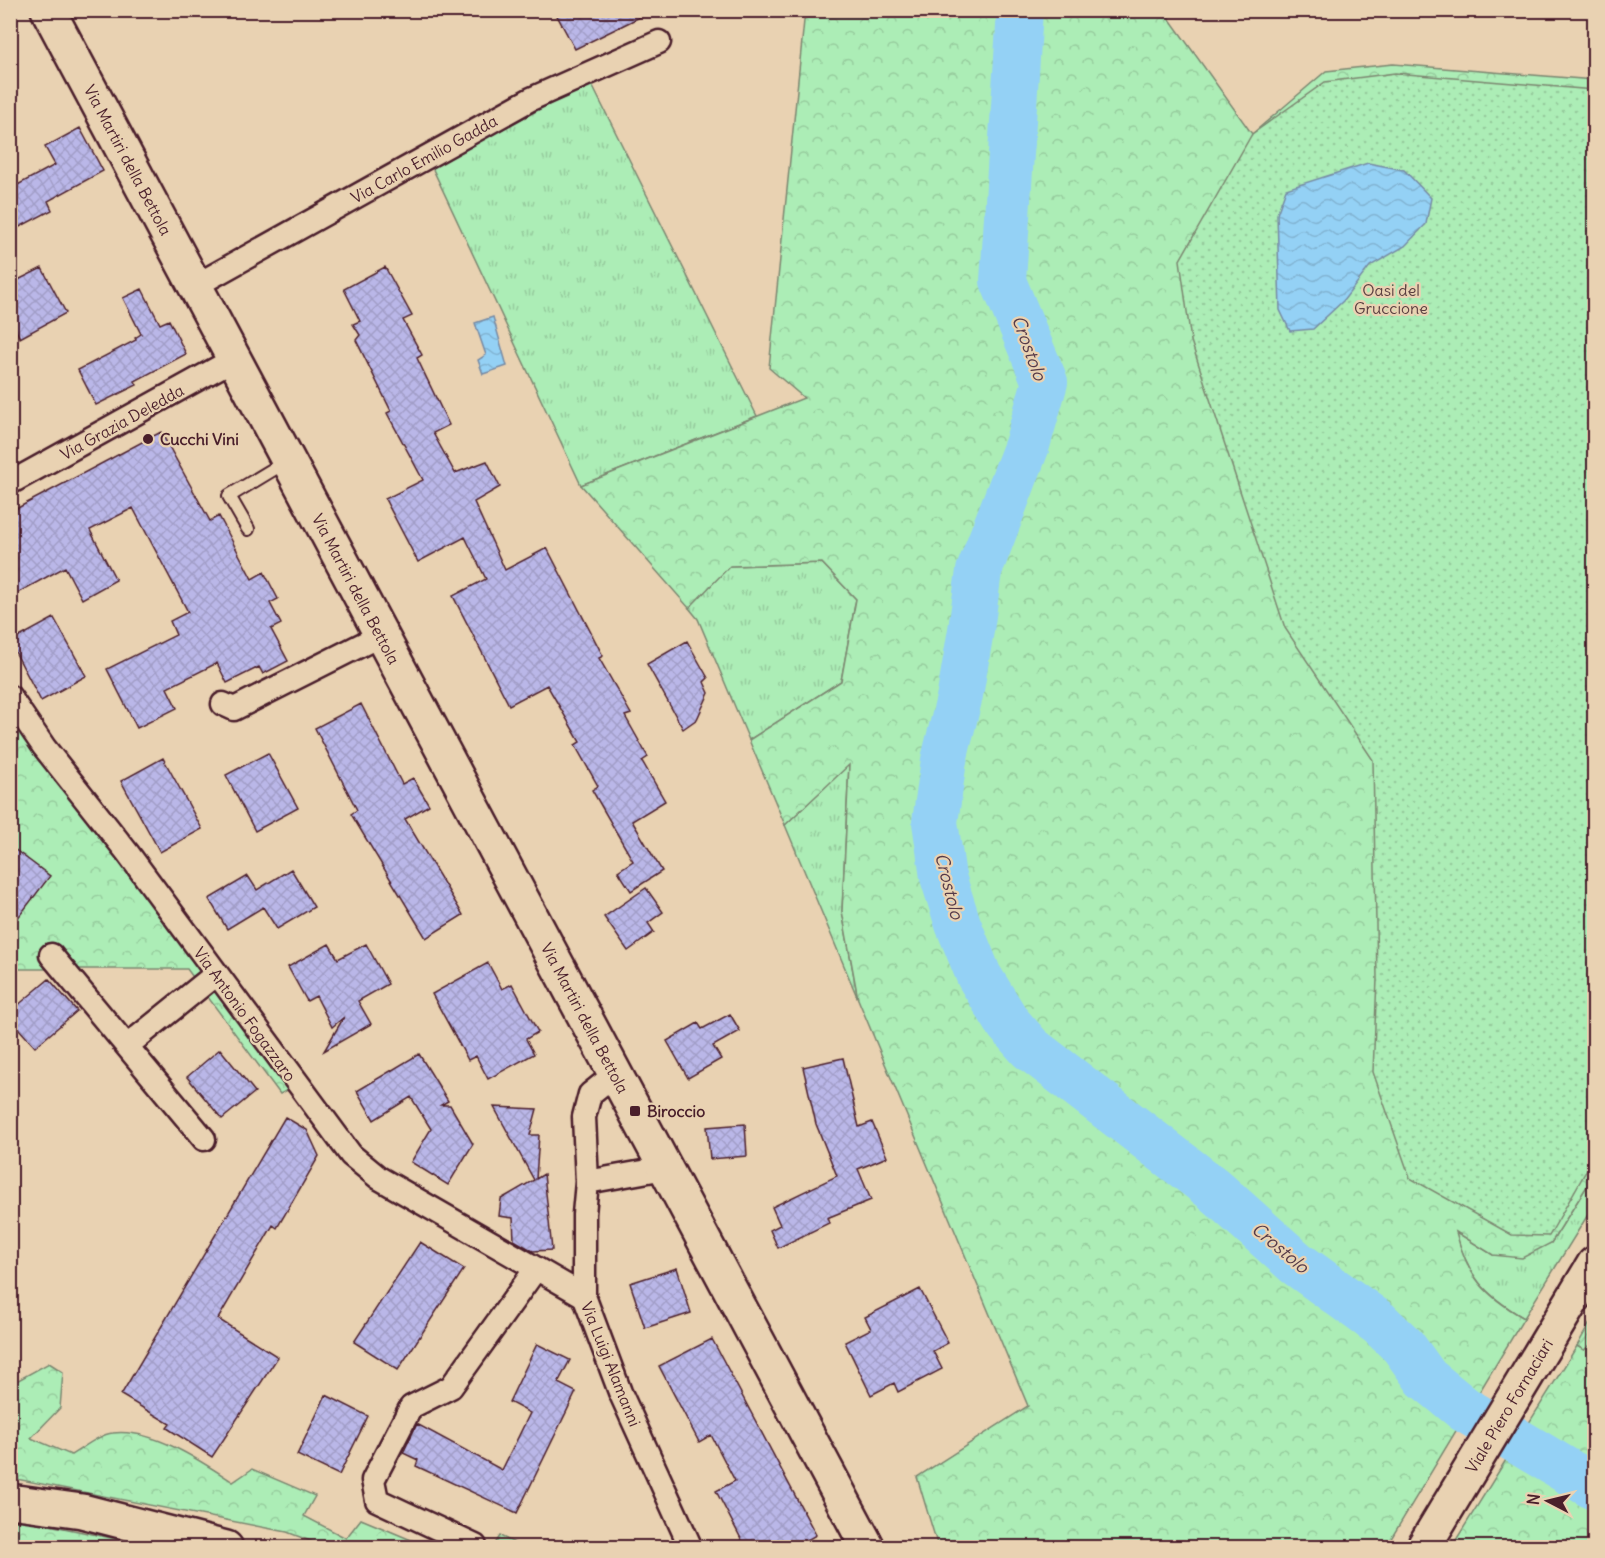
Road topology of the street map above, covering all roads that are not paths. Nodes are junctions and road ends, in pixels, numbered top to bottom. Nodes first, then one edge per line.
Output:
1 (48, 10) edge
2 (659, 42) dead end
3 (195, 286) junction
4 (234, 359) junction
5 (288, 461) junction
6 (10, 483) edge
7 (249, 529) dead end
8 (381, 635) junction
9 (10, 697) edge
10 (223, 704) dead end
11 (51, 955) dead end
12 (216, 974) junction
13 (127, 1046) junction
14 (615, 1074) junction
15 (204, 1139) dead end
16 (665, 1168) junction
17 (587, 1182) junction
18 (1594, 1264) edge
19 (535, 1270) junction
20 (584, 1296) junction
21 (10, 1501) edge
22 (475, 1546) dead end
23 (226, 1548) edge
24 (691, 1548) edge
25 (868, 1548) edge
26 (1423, 1548) edge

1 - 3 main road, Via Martiri della Bettola
2 - 3 street, Via Carlo Emilio Gadda
3 - 4 main road, Via Martiri della Bettola
4 - 5 main road, Via Martiri della Bettola
4 - 6 street, Via Grazia Deledda
5 - 7 lane
5 - 8 main road, Via Martiri della Bettola
8 - 10 street
8 - 14 main road, Via Martiri della Bettola
9 - 12 street, Via Antonio Fogazzaro
11 - 13 street
12 - 13 street
12 - 19 street, Via Antonio Fogazzaro
13 - 15 street
14 - 16 main road, Via Martiri della Bettola
14 - 17 street, Via Luigi Alamanni
16 - 17 street
16 - 25 main road, Via Martiri della Bettola
17 - 20 street, Via Luigi Alamanni
18 - 26 main road, Viale Piero Fornaciari
19 - 20 street, Via Antonio Fogazzaro
19 - 22 street
20 - 24 street, Via Luigi Alamanni
21 - 23 main road

